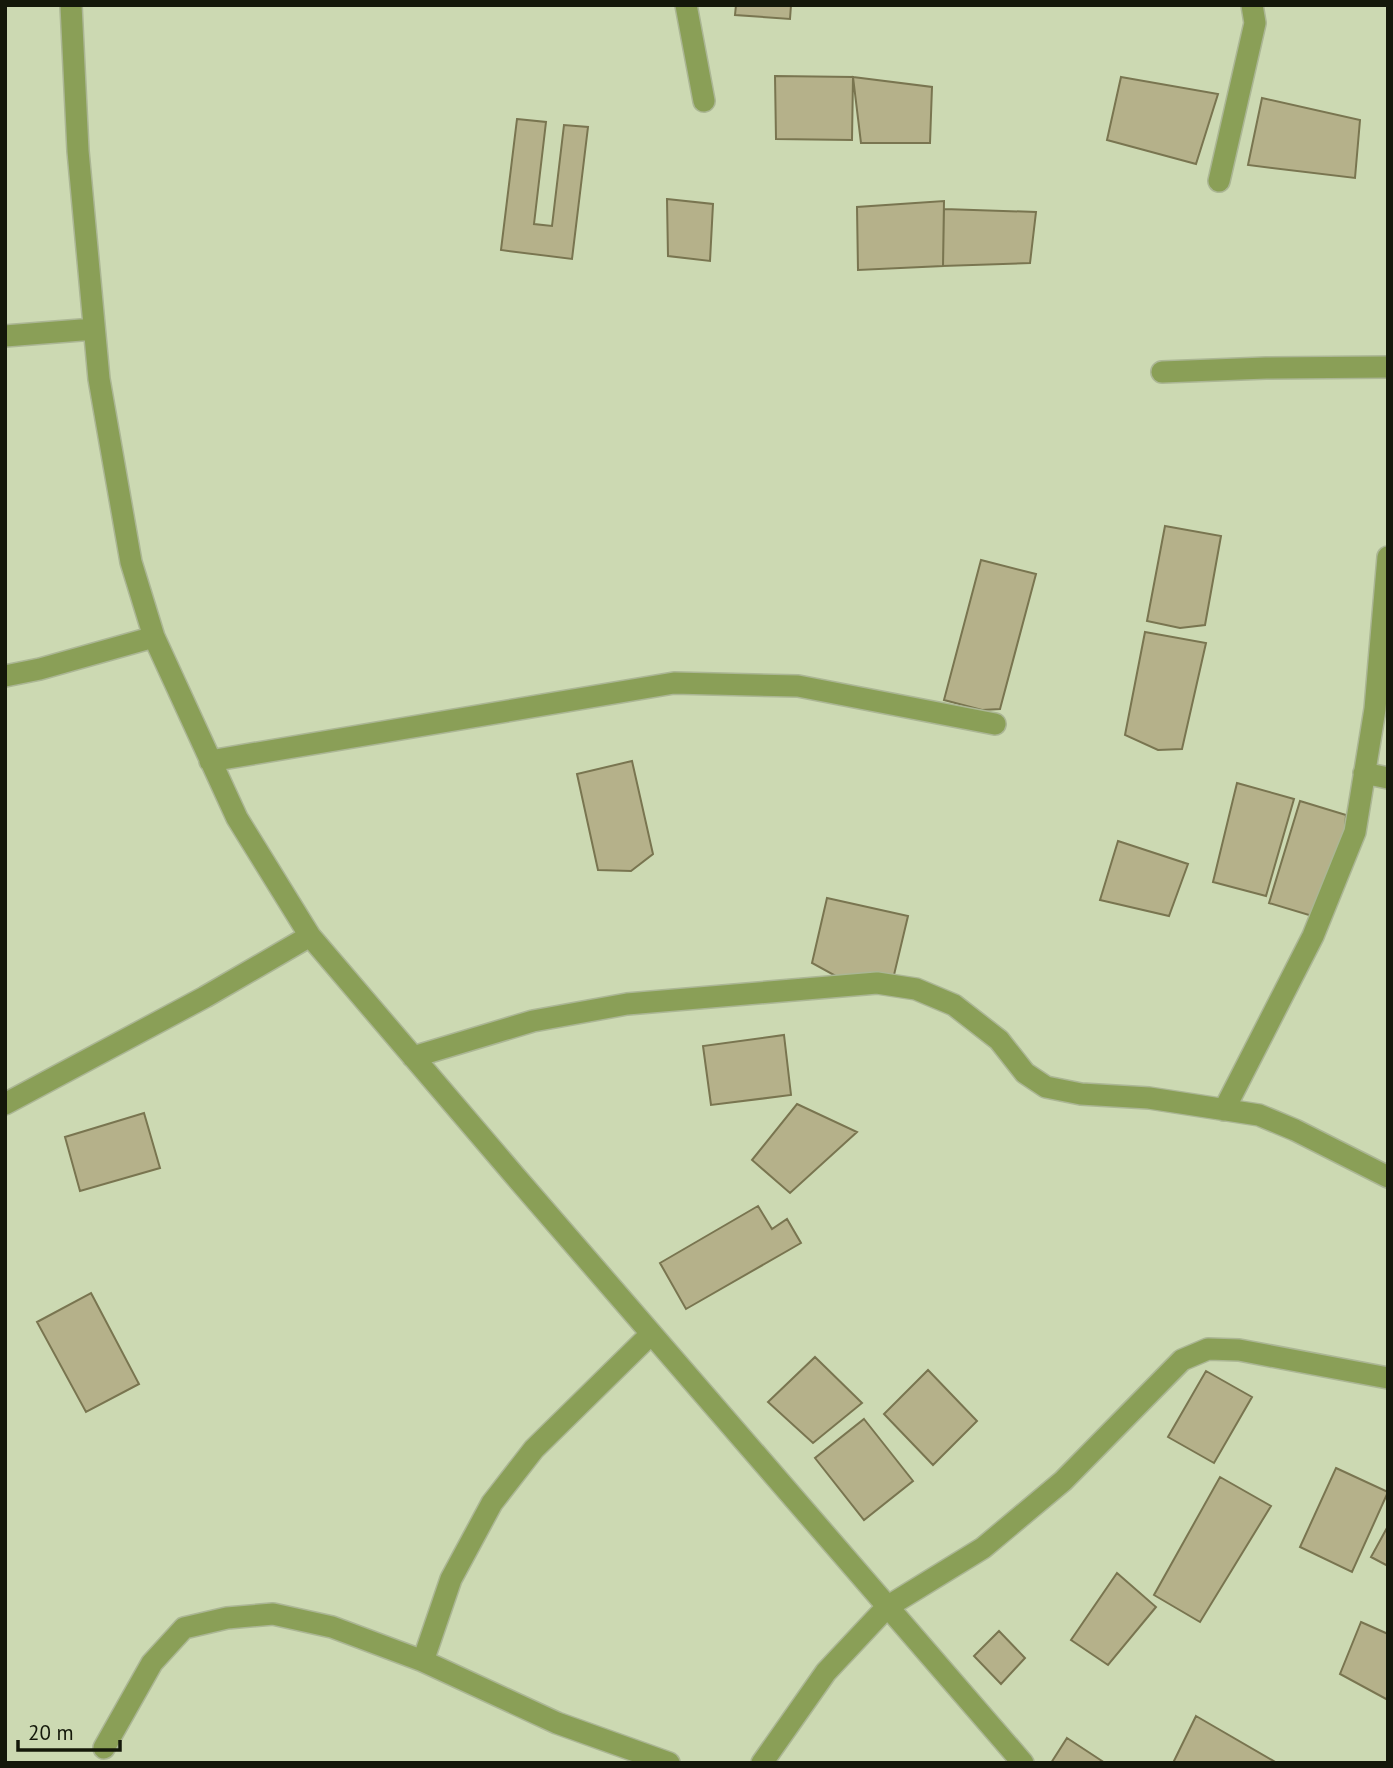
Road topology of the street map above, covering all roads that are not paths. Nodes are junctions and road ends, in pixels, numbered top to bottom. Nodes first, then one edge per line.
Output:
1 (71, 5) edge
2 (686, 5) edge
3 (1252, 5) edge
4 (704, 101) dead end
5 (1219, 181) dead end
6 (94, 329) junction
7 (5, 336) edge
8 (1388, 367) edge
9 (1162, 373) dead end
10 (1388, 557) edge
11 (153, 637) junction
12 (5, 676) edge
13 (995, 724) dead end
14 (210, 761) junction
15 (1364, 773) junction
16 (1388, 779) edge
17 (310, 936) junction
18 (413, 1057) junction
19 (5, 1104) edge
20 (1224, 1110) junction
21 (1388, 1177) edge
22 (651, 1334) junction
23 (1388, 1378) edge
24 (887, 1607) junction
25 (423, 1661) junction
26 (104, 1748) dead end
27 (669, 1763) edge
28 (762, 1763) edge
29 (1023, 1763) edge

1 - 6 street
2 - 4 street
3 - 5 street
6 - 7 street
6 - 11 street
8 - 9 street
10 - 15 street
11 - 12 street
11 - 14 street
13 - 14 street
14 - 17 street
15 - 16 street
15 - 20 street
17 - 18 street
17 - 19 street
18 - 20 street
18 - 22 street
20 - 21 street
22 - 24 street
22 - 25 street
23 - 24 street
24 - 28 street
24 - 29 street
25 - 26 street
25 - 27 street

